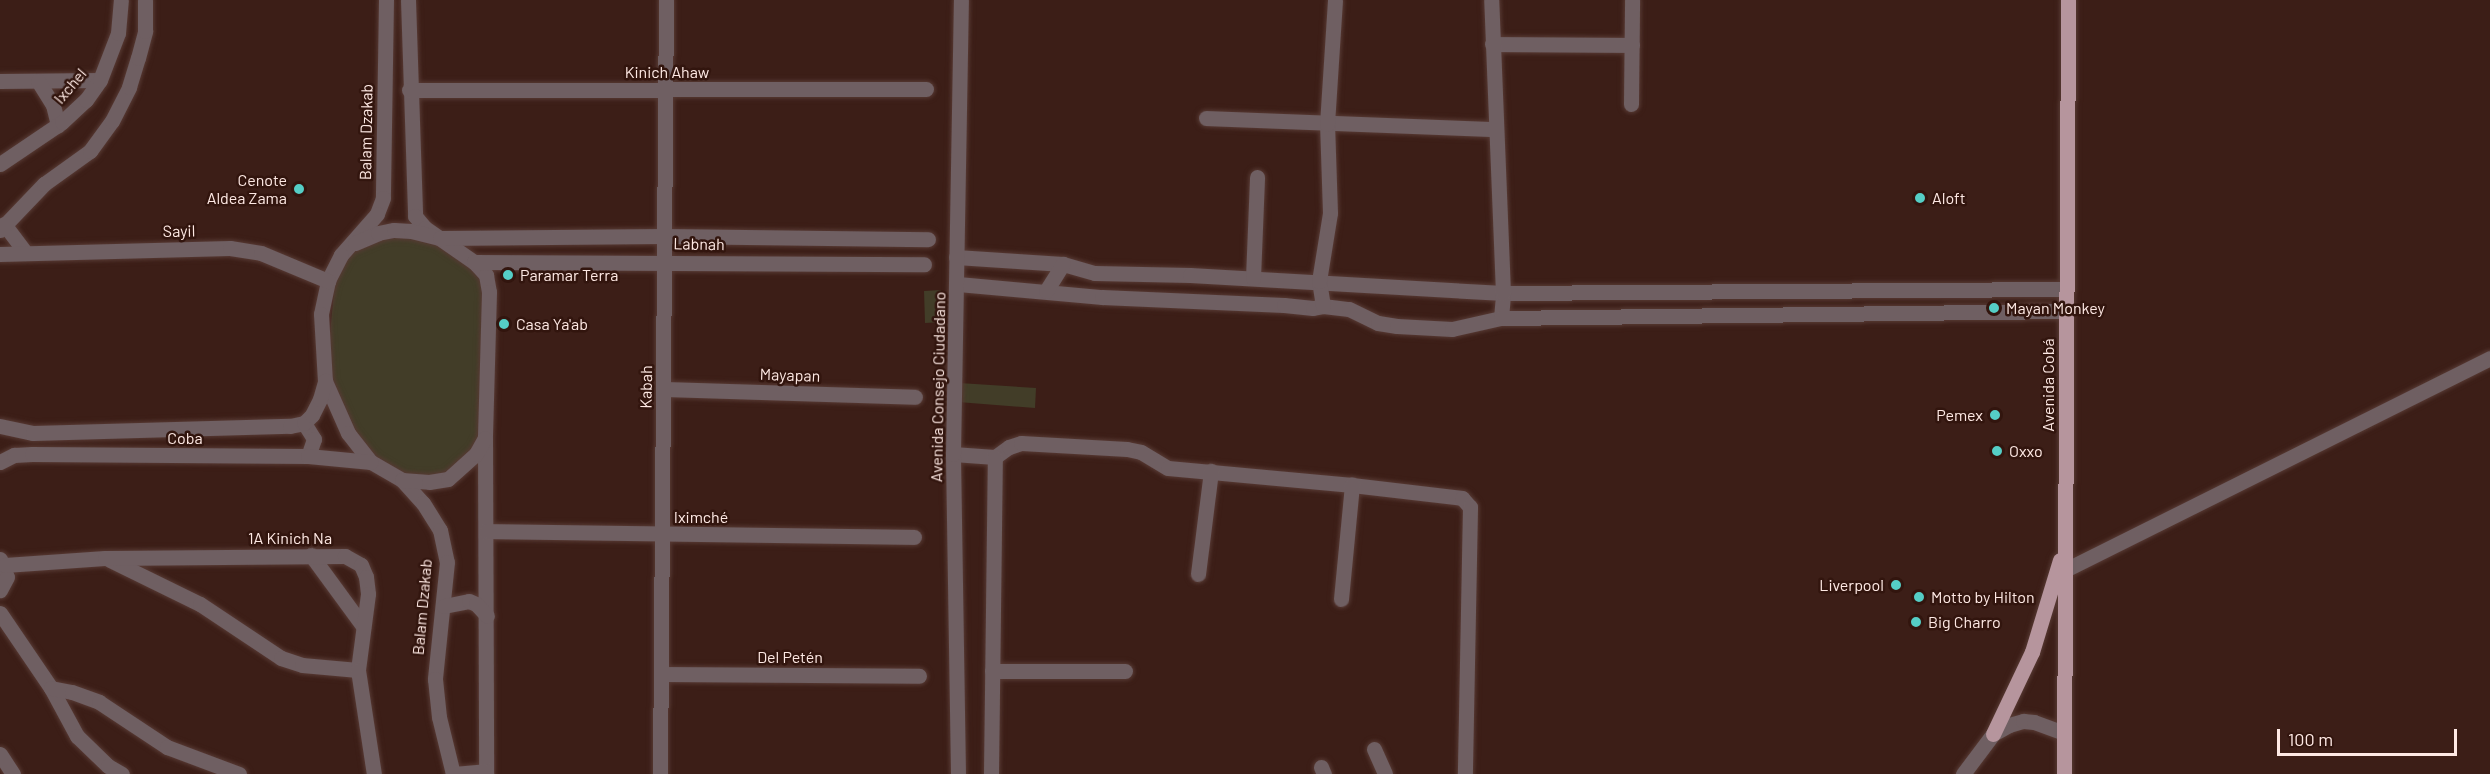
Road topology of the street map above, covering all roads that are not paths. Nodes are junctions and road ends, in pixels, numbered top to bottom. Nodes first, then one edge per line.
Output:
1 (121, 0) edge
2 (145, 0) edge
3 (386, 0) edge
4 (408, 0) edge
5 (666, 0) edge
6 (961, 0) edge
7 (1335, 0) edge
8 (1491, 0) edge
9 (1632, 0) edge
10 (2068, 0) edge
11 (1492, 44) junction
12 (1632, 45) junction
13 (113, 51) junction
14 (138, 58) junction
15 (100, 80) junction
16 (0, 81) edge
17 (38, 81) junction
18 (926, 89) dead end
19 (409, 90) junction
20 (667, 90) junction
21 (1631, 104) dead end
22 (1206, 118) dead end
23 (1327, 124) junction
24 (58, 125) junction
25 (1496, 129) junction
26 (0, 164) edge
27 (1257, 177) dead end
28 (2, 227) edge
29 (665, 236) junction
30 (440, 238) junction
31 (928, 239) dead end
32 (352, 244) junction
33 (26, 252) junction
34 (0, 254) edge
35 (956, 257) junction
36 (474, 262) junction
37 (665, 262) junction
38 (924, 264) dead end
39 (1063, 264) junction
40 (1095, 273) junction
41 (1190, 275) junction
42 (1254, 278) junction
43 (328, 280) junction
44 (1320, 281) junction
45 (958, 284) junction
46 (1360, 285) junction
47 (2066, 289) junction
48 (1046, 291) junction
49 (1677, 292) junction
50 (1503, 293) junction
51 (1102, 297) junction
52 (1188, 300) junction
53 (1323, 306) junction
54 (1349, 309) junction
55 (2066, 311) junction
56 (1679, 315) junction
57 (1501, 318) junction
58 (2490, 358) edge
59 (325, 381) junction
60 (664, 388) junction
61 (915, 397) dead end
62 (304, 423) junction
63 (0, 426) edge
64 (485, 438) junction
65 (953, 454) junction
66 (308, 456) junction
67 (995, 457) junction
68 (0, 462) edge
69 (371, 462) junction
70 (1211, 471) junction
71 (402, 480) junction
72 (1352, 485) junction
73 (487, 531) junction
74 (662, 535) junction
75 (914, 537) dead end
76 (2065, 543) junction
77 (311, 555) junction
78 (105, 558) junction
79 (2, 562) edge
80 (2065, 570) junction
81 (1198, 574) dead end
82 (0, 590) edge
83 (1341, 599) dead end
84 (444, 606) junction
85 (0, 613) edge
86 (487, 616) junction
87 (363, 626) junction
88 (358, 670) junction
89 (992, 671) junction
90 (1125, 671) dead end
91 (661, 674) junction
92 (919, 676) dead end
93 (51, 688) junction
94 (2064, 733) junction
95 (1993, 734) junction
96 (1374, 749) dead end
97 (0, 754) edge
98 (486, 772) edge
99 (13, 774) edge
100 (122, 774) edge
101 (239, 774) edge
102 (374, 774) edge
103 (453, 774) edge
104 (660, 774) edge
105 (958, 774) edge
106 (991, 774) edge
107 (1385, 774) edge
108 (1465, 774) edge
109 (1963, 774) edge
110 (2064, 774) edge

1 - 13 street, Ixchel
2 - 14 street
3 - 32 street, Balam Dzakab
4 - 19 street
5 - 20 street, Kabah
6 - 35 street, Avenida Consejo Ciudadano
7 - 23 street
8 - 11 street
9 - 12 street
10 - 47 main road, Avenida Cobá
11 - 12 street
11 - 25 street
12 - 21 street
13 - 14 street
13 - 15 street, Ixchel
14 - 28 street
15 - 17 street
15 - 24 street, Ixchel
16 - 17 street
17 - 24 street
18 - 20 street, Kinich Ahaw
19 - 20 street, Kinich Ahaw
19 - 30 street
20 - 29 street, Kabah
22 - 23 street
23 - 25 street
23 - 44 street
24 - 26 street, Ixchel
25 - 50 street
27 - 42 street
28 - 33 street
29 - 30 street
29 - 31 street
29 - 37 street, Kabah
30 - 32 street
30 - 36 street
32 - 43 street, Balam Dzakab
33 - 34 street, Sayil
33 - 43 street, Sayil
35 - 39 street
35 - 45 street, Avenida Consejo Ciudadano
36 - 37 street, Labnah
36 - 64 street
37 - 38 street, Labnah
37 - 60 street, Kabah
39 - 40 street
39 - 48 street
40 - 41 street
40 - 51 street
41 - 42 street
41 - 52 street
42 - 44 street
43 - 59 street, Balam Dzakab
44 - 46 street
44 - 53 street
45 - 48 street
45 - 65 street, Avenida Consejo Ciudadano
46 - 50 street
46 - 54 street
47 - 49 street
47 - 55 main road, Avenida Cobá
48 - 51 street
49 - 50 street
49 - 56 street
50 - 57 street
51 - 52 street
52 - 53 street
53 - 54 street
54 - 57 street
55 - 56 street
55 - 76 main road, Avenida Cobá
56 - 57 street
58 - 80 street
59 - 62 street
59 - 69 street, Balam Dzakab
60 - 61 street, Mayapan
60 - 74 street, Kabah
62 - 63 street
62 - 66 street
64 - 71 street
64 - 73 street
65 - 67 street
65 - 105 street, Avenida Consejo Ciudadano
66 - 68 street, Coba
66 - 69 street, Coba
67 - 70 street
67 - 89 street
69 - 71 street, Balam Dzakab
70 - 72 street
70 - 81 street
71 - 84 street, Balam Dzakab
72 - 83 street
72 - 108 street
73 - 74 street, Iximché
73 - 86 street
74 - 75 street, Iximché
74 - 91 street, Kabah
76 - 80 main road, Avenida Cobá
76 - 95 main road
77 - 78 street, 1A Kinich Na
77 - 87 street
77 - 87 street, 1A Kinich Na
78 - 79 street, 1A Kinich Na
78 - 88 street
79 - 82 street
80 - 94 main road, Avenida Cobá
84 - 86 street
84 - 103 street, Balam Dzakab
85 - 93 street
86 - 98 street
87 - 88 street, 1A Kinich Na
88 - 102 street, 1A Kinich Na
89 - 90 street
89 - 106 street
91 - 92 street, Del Petén
91 - 104 street, Kabah
93 - 100 street
93 - 101 street
94 - 95 street
94 - 110 main road, Avenida Cobá
95 - 109 street
96 - 107 street
97 - 99 street
98 - 103 street

